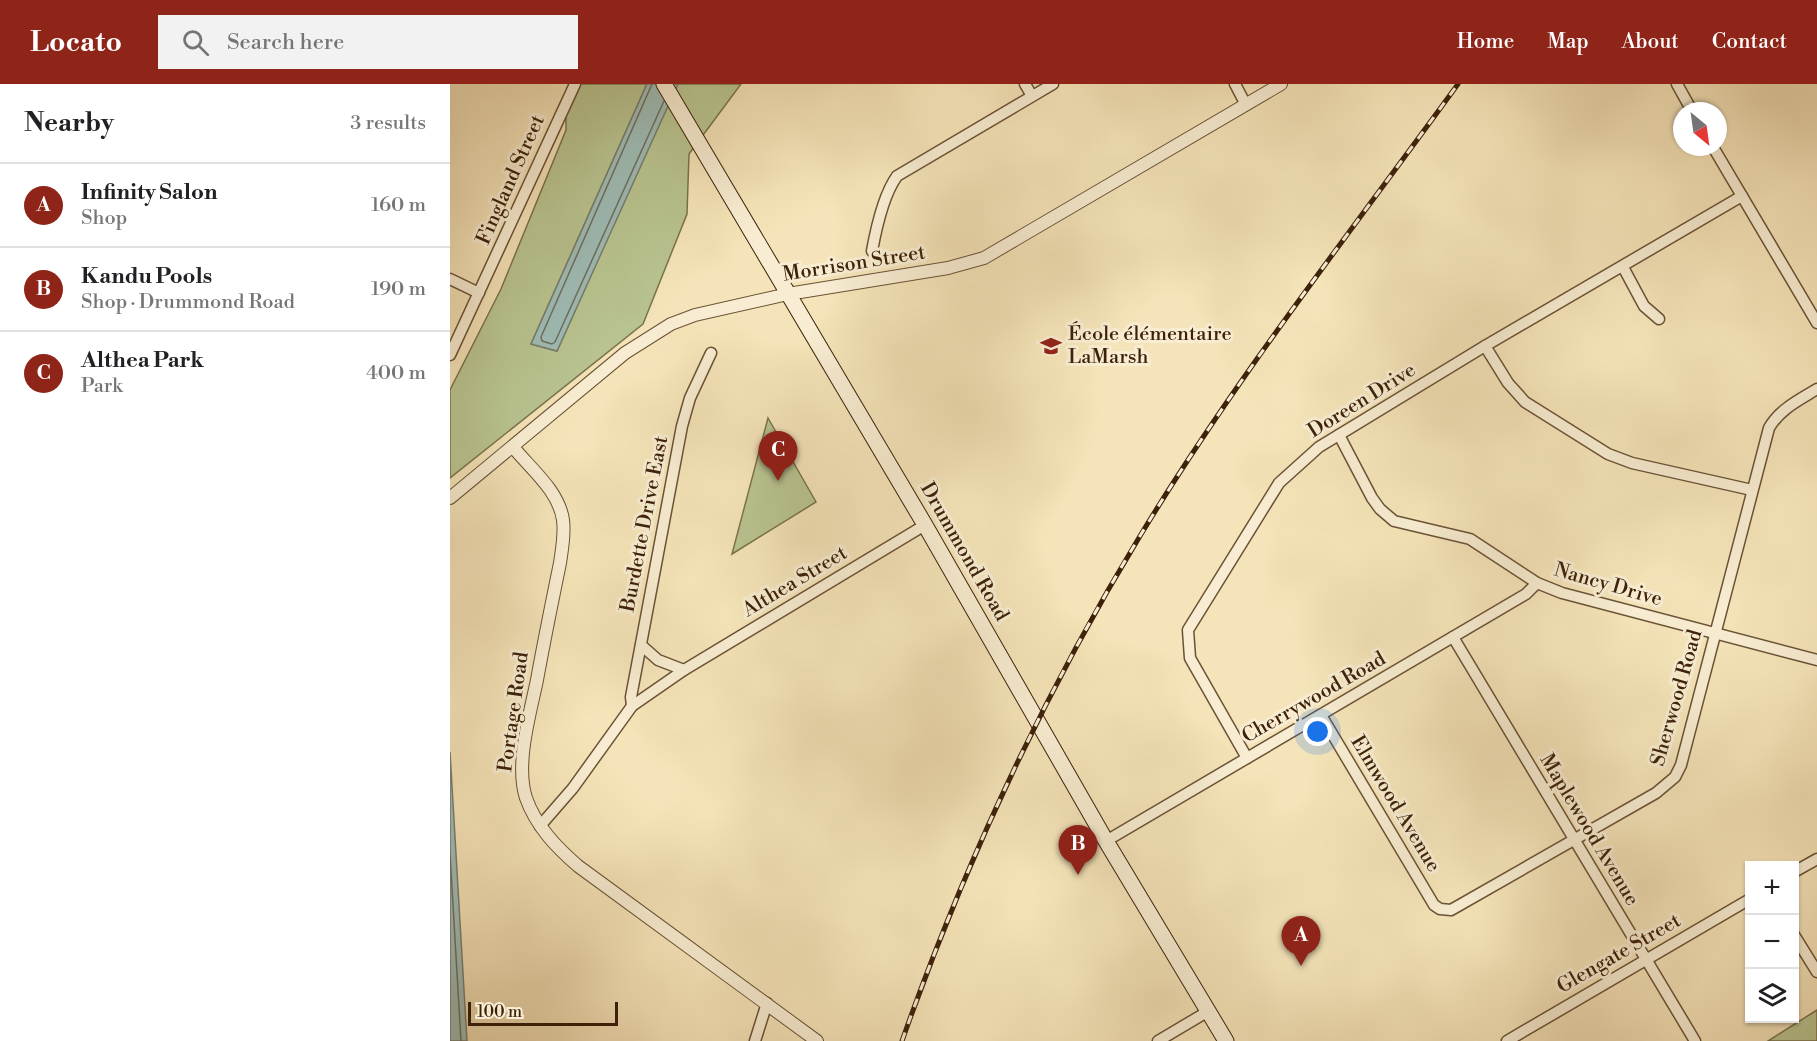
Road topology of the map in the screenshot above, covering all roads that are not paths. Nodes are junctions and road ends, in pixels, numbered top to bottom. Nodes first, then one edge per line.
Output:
1 (575, 84) edge
2 (664, 84) edge
3 (1025, 84) edge
4 (1053, 84) edge
5 (1234, 84) edge
6 (1281, 84) edge
7 (1677, 84) edge
8 (1032, 96) junction
9 (1687, 102) edge
10 (1246, 105) junction
11 (1718, 156) edge
12 (1742, 196) junction
13 (872, 251) dead end
14 (1623, 267) junction
15 (450, 279) edge
16 (480, 293) junction
17 (788, 294) junction
18 (1659, 319) dead end
19 (1816, 321) edge
20 (1485, 346) junction
21 (711, 353) dead end
22 (450, 355) edge
23 (1817, 389) edge
24 (1339, 435) junction
25 (513, 447) junction
26 (1752, 490) junction
27 (450, 498) edge
28 (925, 525) junction
29 (1537, 583) junction
30 (1715, 633) junction
31 (1454, 637) junction
32 (641, 645) junction
33 (1817, 660) edge
34 (684, 670) junction
35 (632, 706) junction
36 (1321, 715) junction
37 (1247, 758) junction
38 (540, 826) junction
39 (1574, 840) junction
40 (1106, 841) junction
41 (1817, 859) edge
42 (1799, 869) edge
43 (1745, 901) edge
44 (1440, 909) joint
45 (1799, 943) edge
46 (1645, 960) junction
47 (1817, 972) edge
48 (767, 1003) junction
49 (1207, 1012) junction
50 (754, 1041) edge
51 (817, 1041) edge
52 (1158, 1041) edge
53 (1226, 1041) edge
54 (1507, 1041) edge
55 (1695, 1041) edge

1 - 16 street, Fingland Street
2 - 17 main road, Drummond Road
3 - 8 street
4 - 8 street
5 - 10 street
6 - 10 street, Morrison Street
7 - 9 street
8 - 13 street
10 - 17 street, Morrison Street
11 - 12 street
12 - 14 street, Doreen Drive
12 - 19 street
14 - 18 street
14 - 20 street, Doreen Drive
15 - 16 street
16 - 22 street, Fingland Street
17 - 25 street, Morrison Street
17 - 28 main road, Drummond Road
20 - 24 street, Doreen Drive
20 - 26 street
21 - 32 street, Burdette Drive East
23 - 26 street, Sherwood Road
24 - 29 street, Nancy Drive
24 - 37 street, Doreen Drive
25 - 27 street, Morrison Street
25 - 38 street, Portage Road
26 - 30 street, Sherwood Road
28 - 34 street, Althea Street
28 - 40 main road, Drummond Road
29 - 30 street, Nancy Drive
29 - 31 street, Cherrywood Road
30 - 33 street, Nancy Drive
30 - 39 street, Sherwood Road
31 - 36 street, Cherrywood Road
31 - 39 street, Maplewood Avenue
32 - 34 street
32 - 35 street, Burdette Drive East
34 - 35 street, Althea Street
35 - 38 street, Althea Street
36 - 37 street, Cherrywood Road
36 - 44 street, Elmwood Avenue
37 - 40 street, Cherrywood Road
38 - 48 street, Portage Road
39 - 44 street, Sherwood Road
39 - 46 street, Maplewood Avenue
40 - 49 main road, Drummond Road
41 - 42 street
43 - 46 street, Glengate Street
45 - 47 street
46 - 54 street, Glengate Street
46 - 55 street, Maplewood Avenue
48 - 50 street
48 - 51 street, Portage Road
49 - 52 street
49 - 53 main road, Drummond Road

